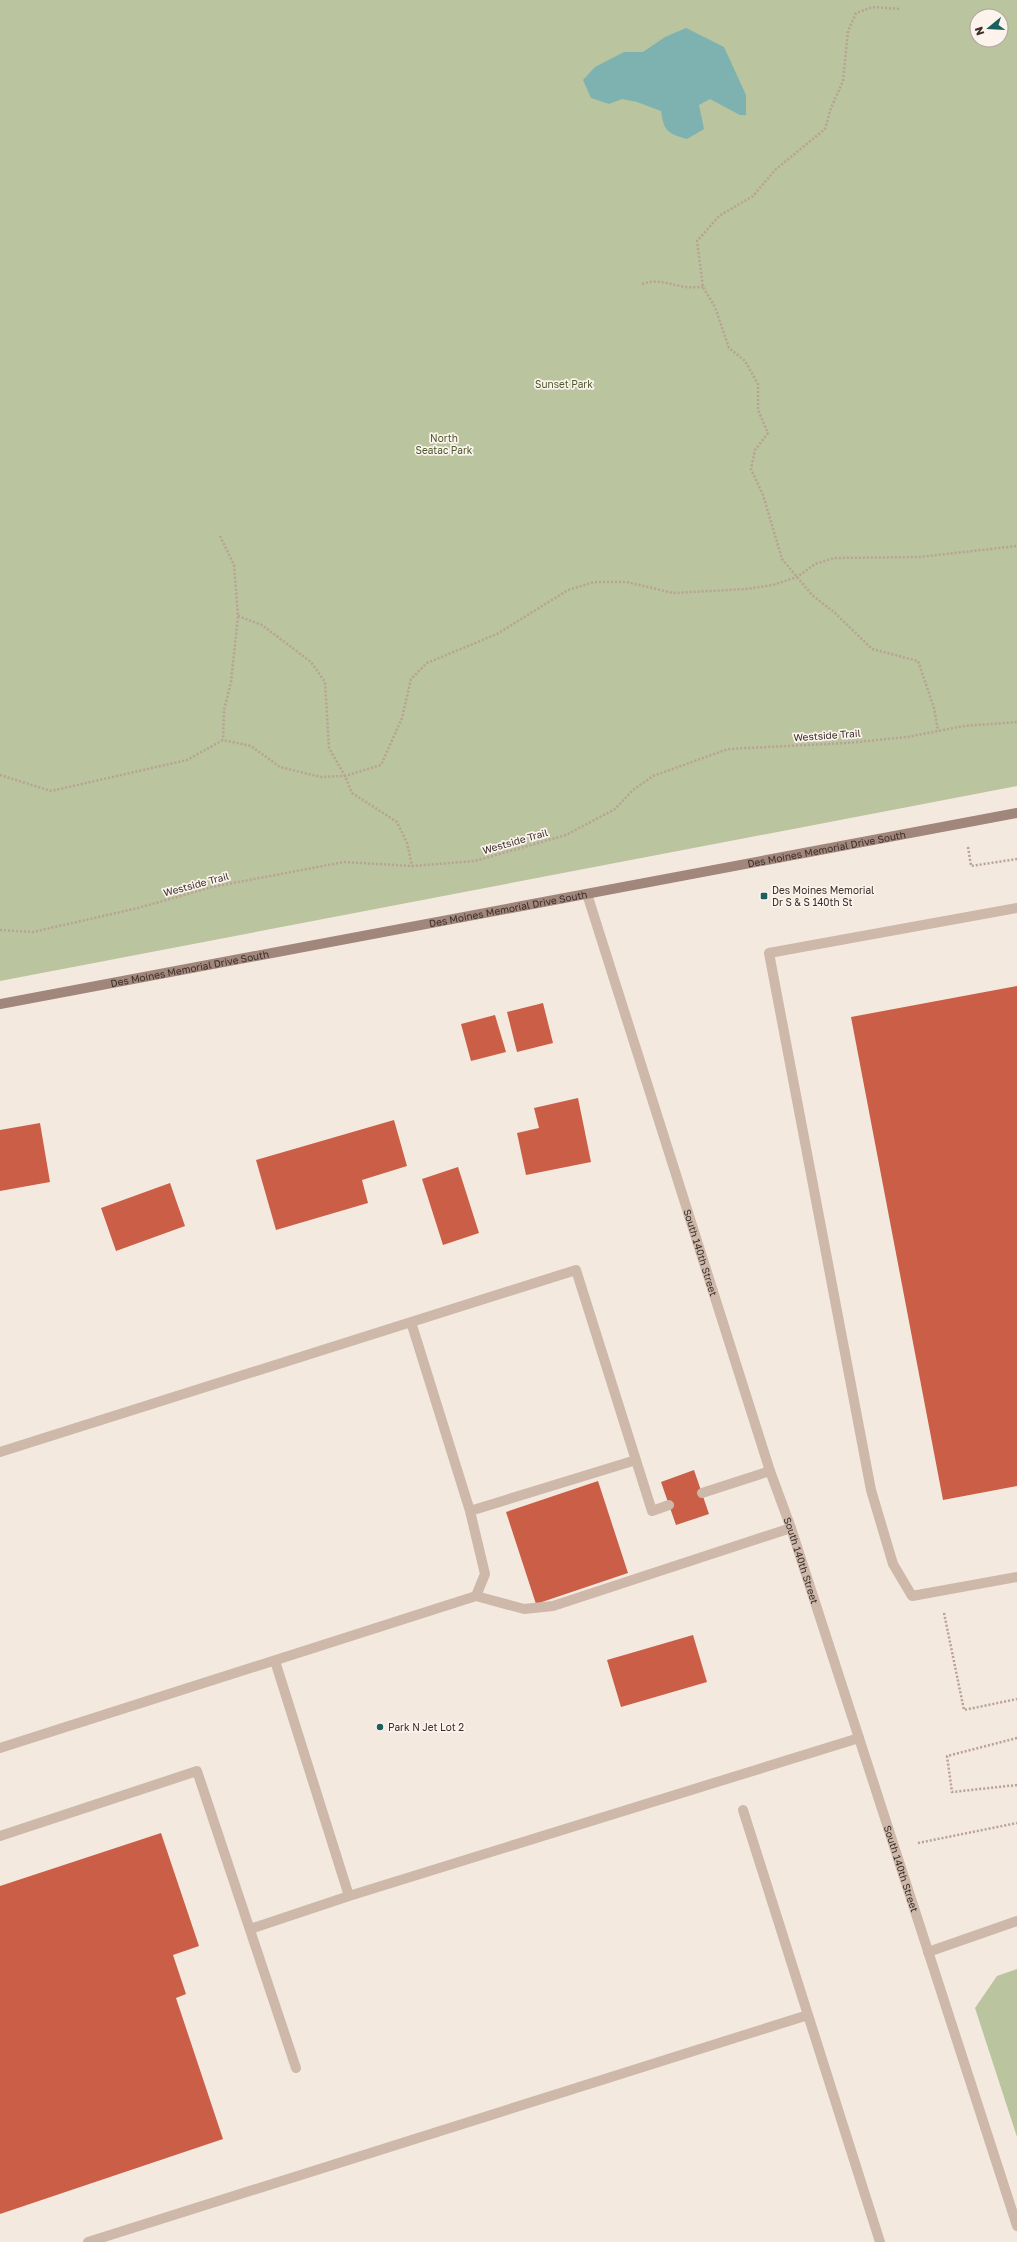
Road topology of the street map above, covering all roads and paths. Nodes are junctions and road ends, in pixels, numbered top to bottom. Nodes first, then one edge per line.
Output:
1 (899, 9) dead end
2 (642, 284) dead end
3 (703, 287) junction
4 (220, 536) dead end
5 (1017, 546) edge
6 (797, 577) junction
7 (238, 616) junction
8 (1017, 722) edge
9 (938, 731) junction
10 (224, 740) junction
11 (0, 775) edge
12 (345, 776) junction
13 (1017, 813) edge
14 (968, 847) dead end
15 (1017, 859) edge
16 (412, 866) junction
17 (587, 894) junction
18 (1017, 908) edge
19 (0, 930) edge
20 (0, 1004) edge
21 (411, 1322) junction
22 (0, 1452) edge
23 (636, 1460) junction
24 (770, 1471) junction
25 (702, 1493) dead end
26 (669, 1505) dead end
27 (470, 1511) junction
28 (791, 1528) junction
29 (1017, 1577) edge
30 (940, 1591) junction
31 (476, 1596) junction
32 (275, 1661) junction
33 (1017, 1699) edge
34 (859, 1738) junction
35 (1017, 1738) edge
36 (0, 1748) edge
37 (1017, 1785) edge
38 (743, 1810) dead end
39 (1017, 1823) edge
40 (0, 1836) edge
41 (913, 1844) dead end
42 (350, 1896) junction
43 (1017, 1921) edge
44 (250, 1929) junction
45 (928, 1952) junction
46 (808, 2014) junction
47 (296, 2068) dead end
48 (1017, 2226) edge
49 (88, 2242) edge
50 (880, 2242) edge

1 - 3 path
2 - 3 path
3 - 6 path
4 - 7 path
5 - 6 path
6 - 9 path
6 - 12 path
7 - 10 path
7 - 12 path
8 - 9 path, Westside Trail
9 - 16 path, Westside Trail
10 - 11 path
10 - 12 path
12 - 16 path
13 - 17 main road, Des Moines Memorial Drive South
14 - 15 path
16 - 19 path, Westside Trail
17 - 20 main road, Des Moines Memorial Drive South
17 - 24 street, South 140th Street
18 - 30 street
21 - 22 street
21 - 23 street
21 - 27 street
23 - 26 street
23 - 27 street
24 - 25 street
24 - 28 street, South 140th Street
27 - 31 street
28 - 31 street
28 - 34 street, South 140th Street
29 - 30 street
30 - 33 path
31 - 32 street
32 - 36 street
32 - 42 street
34 - 42 street
34 - 45 street, South 140th Street
35 - 37 path
38 - 46 street
39 - 41 path
40 - 44 street
42 - 44 street
43 - 45 street
44 - 47 street
45 - 48 street, South 140th Street
46 - 49 street
46 - 50 street

